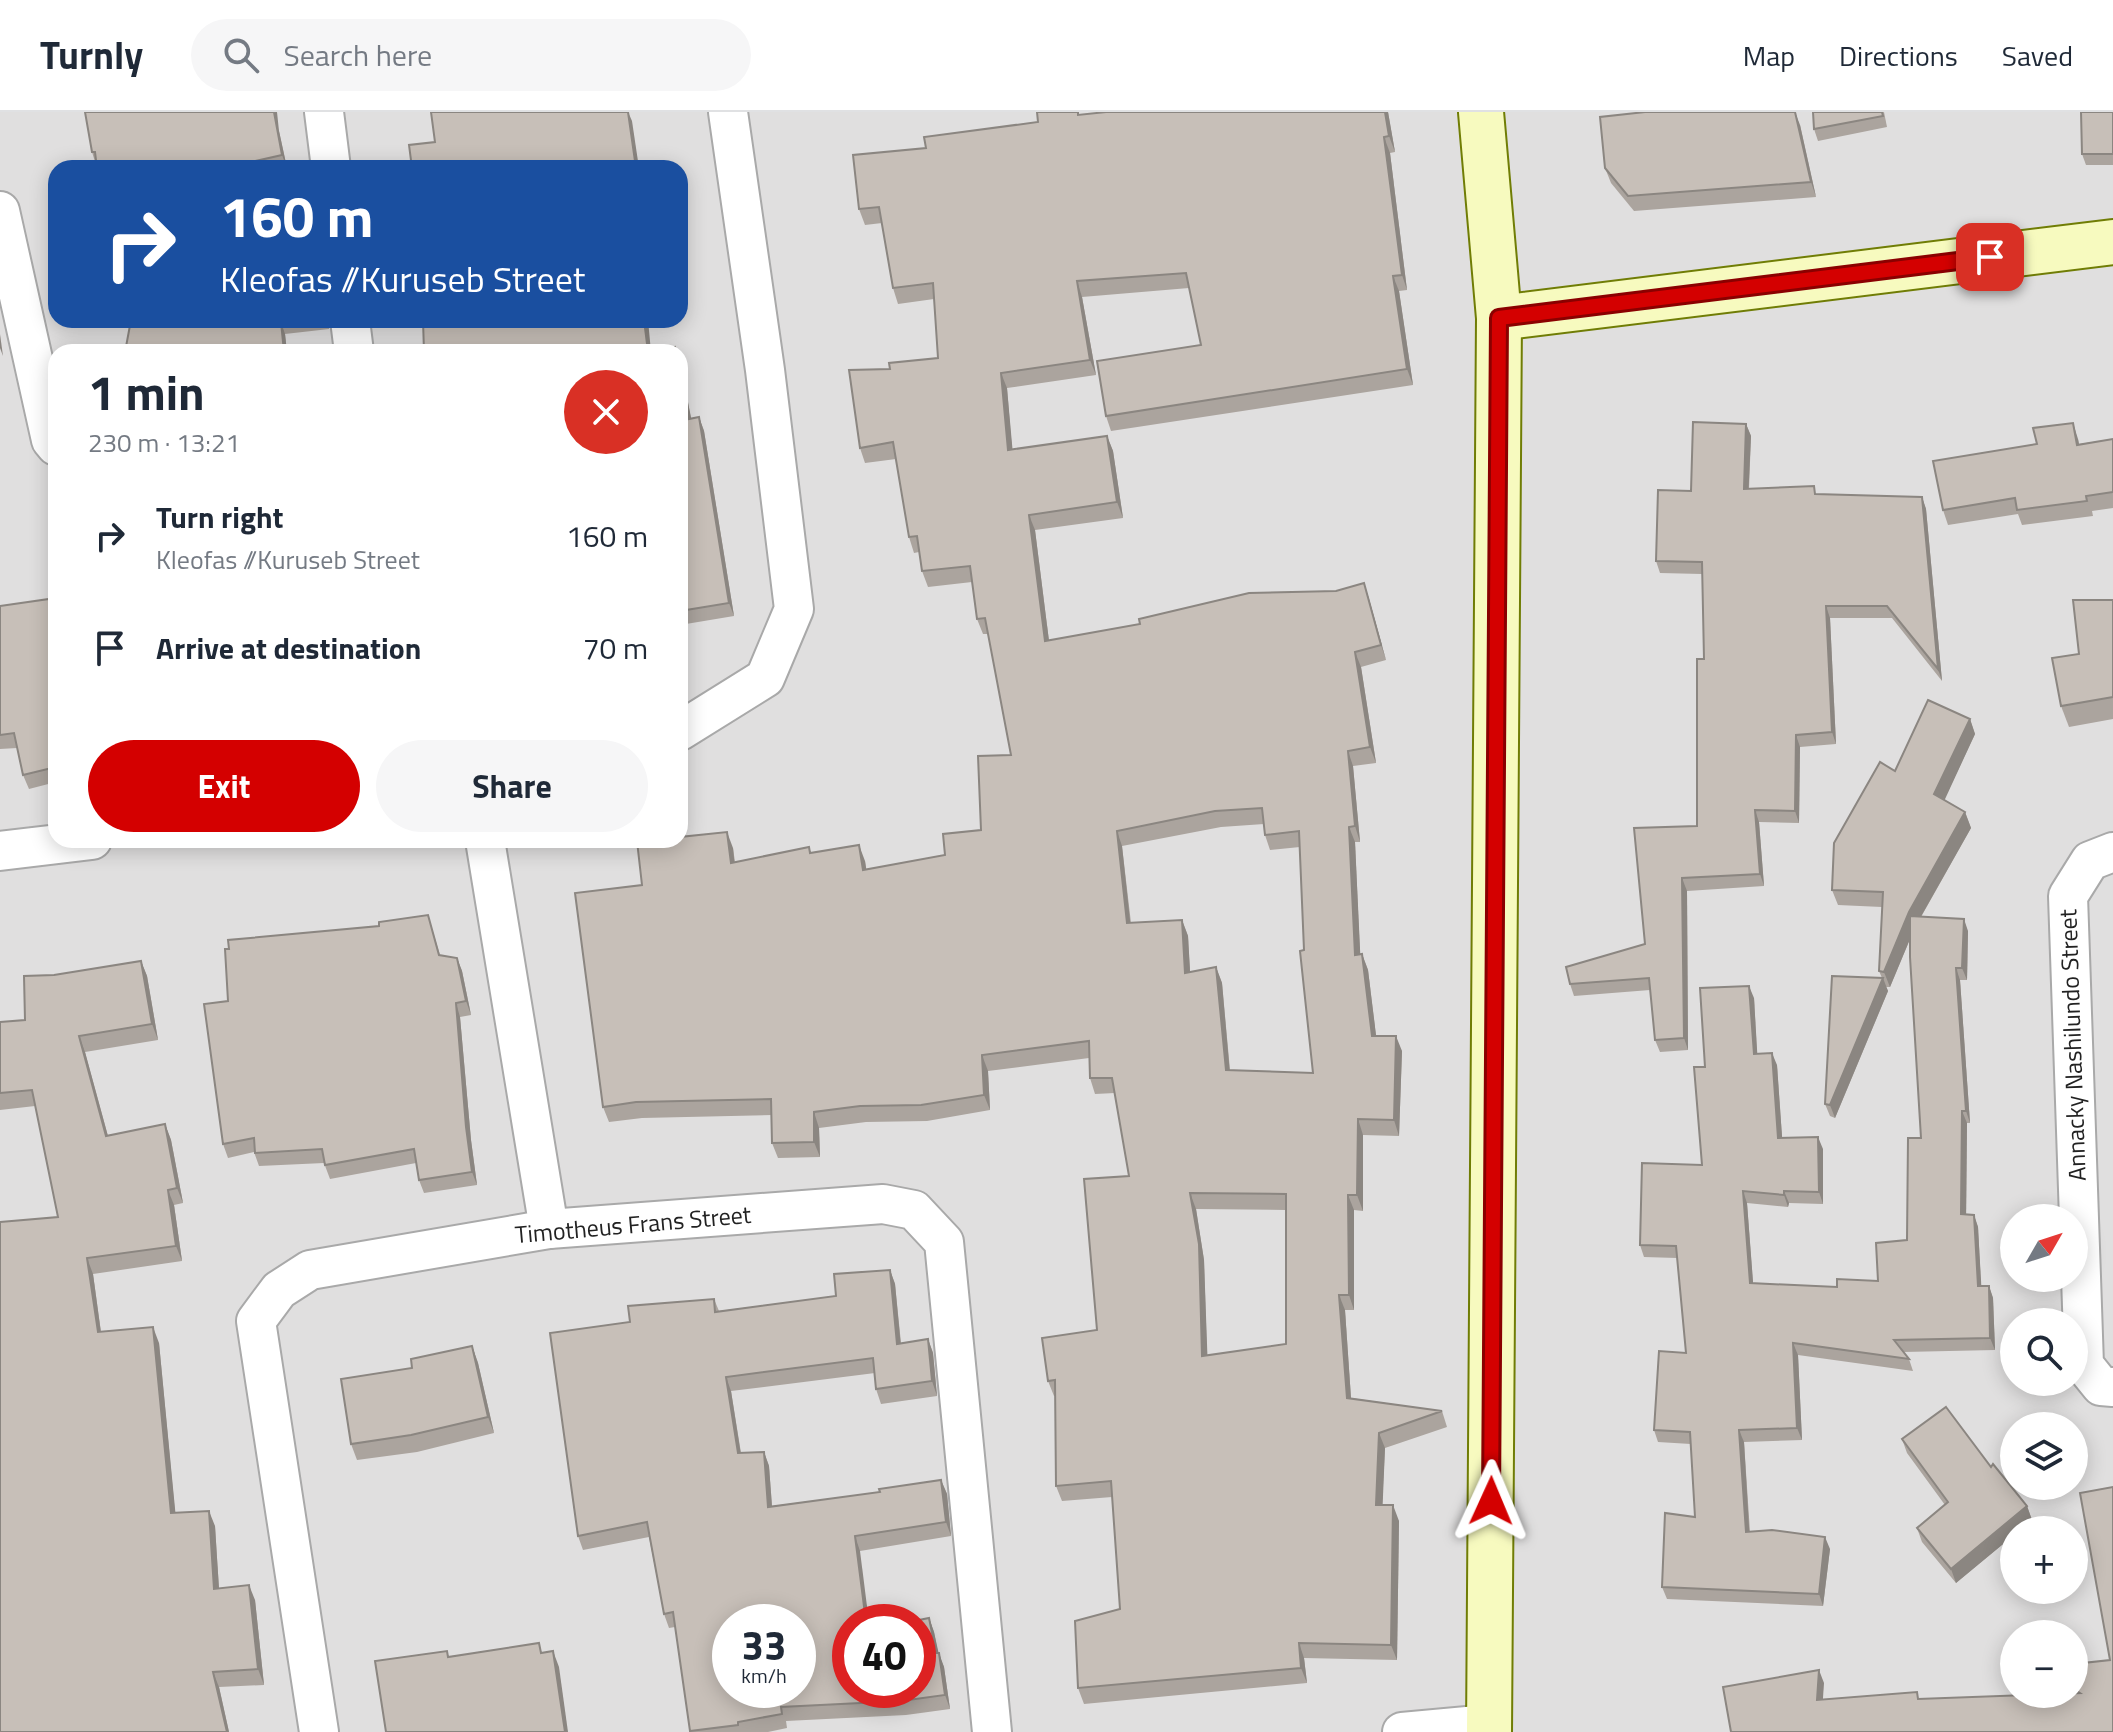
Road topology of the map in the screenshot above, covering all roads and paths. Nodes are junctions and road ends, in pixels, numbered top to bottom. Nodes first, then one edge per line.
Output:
1 (324, 112) edge
2 (728, 112) edge
3 (1481, 112) edge
4 (330, 160) edge
5 (0, 211) edge
6 (2113, 242) edge
7 (1499, 318) junction
8 (48, 427) edge
9 (688, 726) edge
10 (48, 845) edge
11 (486, 848) edge
12 (0, 851) edge
13 (2113, 852) edge
14 (549, 1229) junction
15 (2113, 1387) edge
16 (1489, 1728) edge
17 (319, 1732) edge
18 (992, 1732) edge
19 (1402, 1732) edge

1 - 4 street
2 - 9 street
3 - 7 street
5 - 8 street
6 - 7 street
7 - 16 street
10 - 12 street
11 - 14 street
13 - 15 street, Annacky Nashilundo Street
14 - 17 street, Timotheus Frans Street
14 - 18 street, Timotheus Frans Street
16 - 19 street

